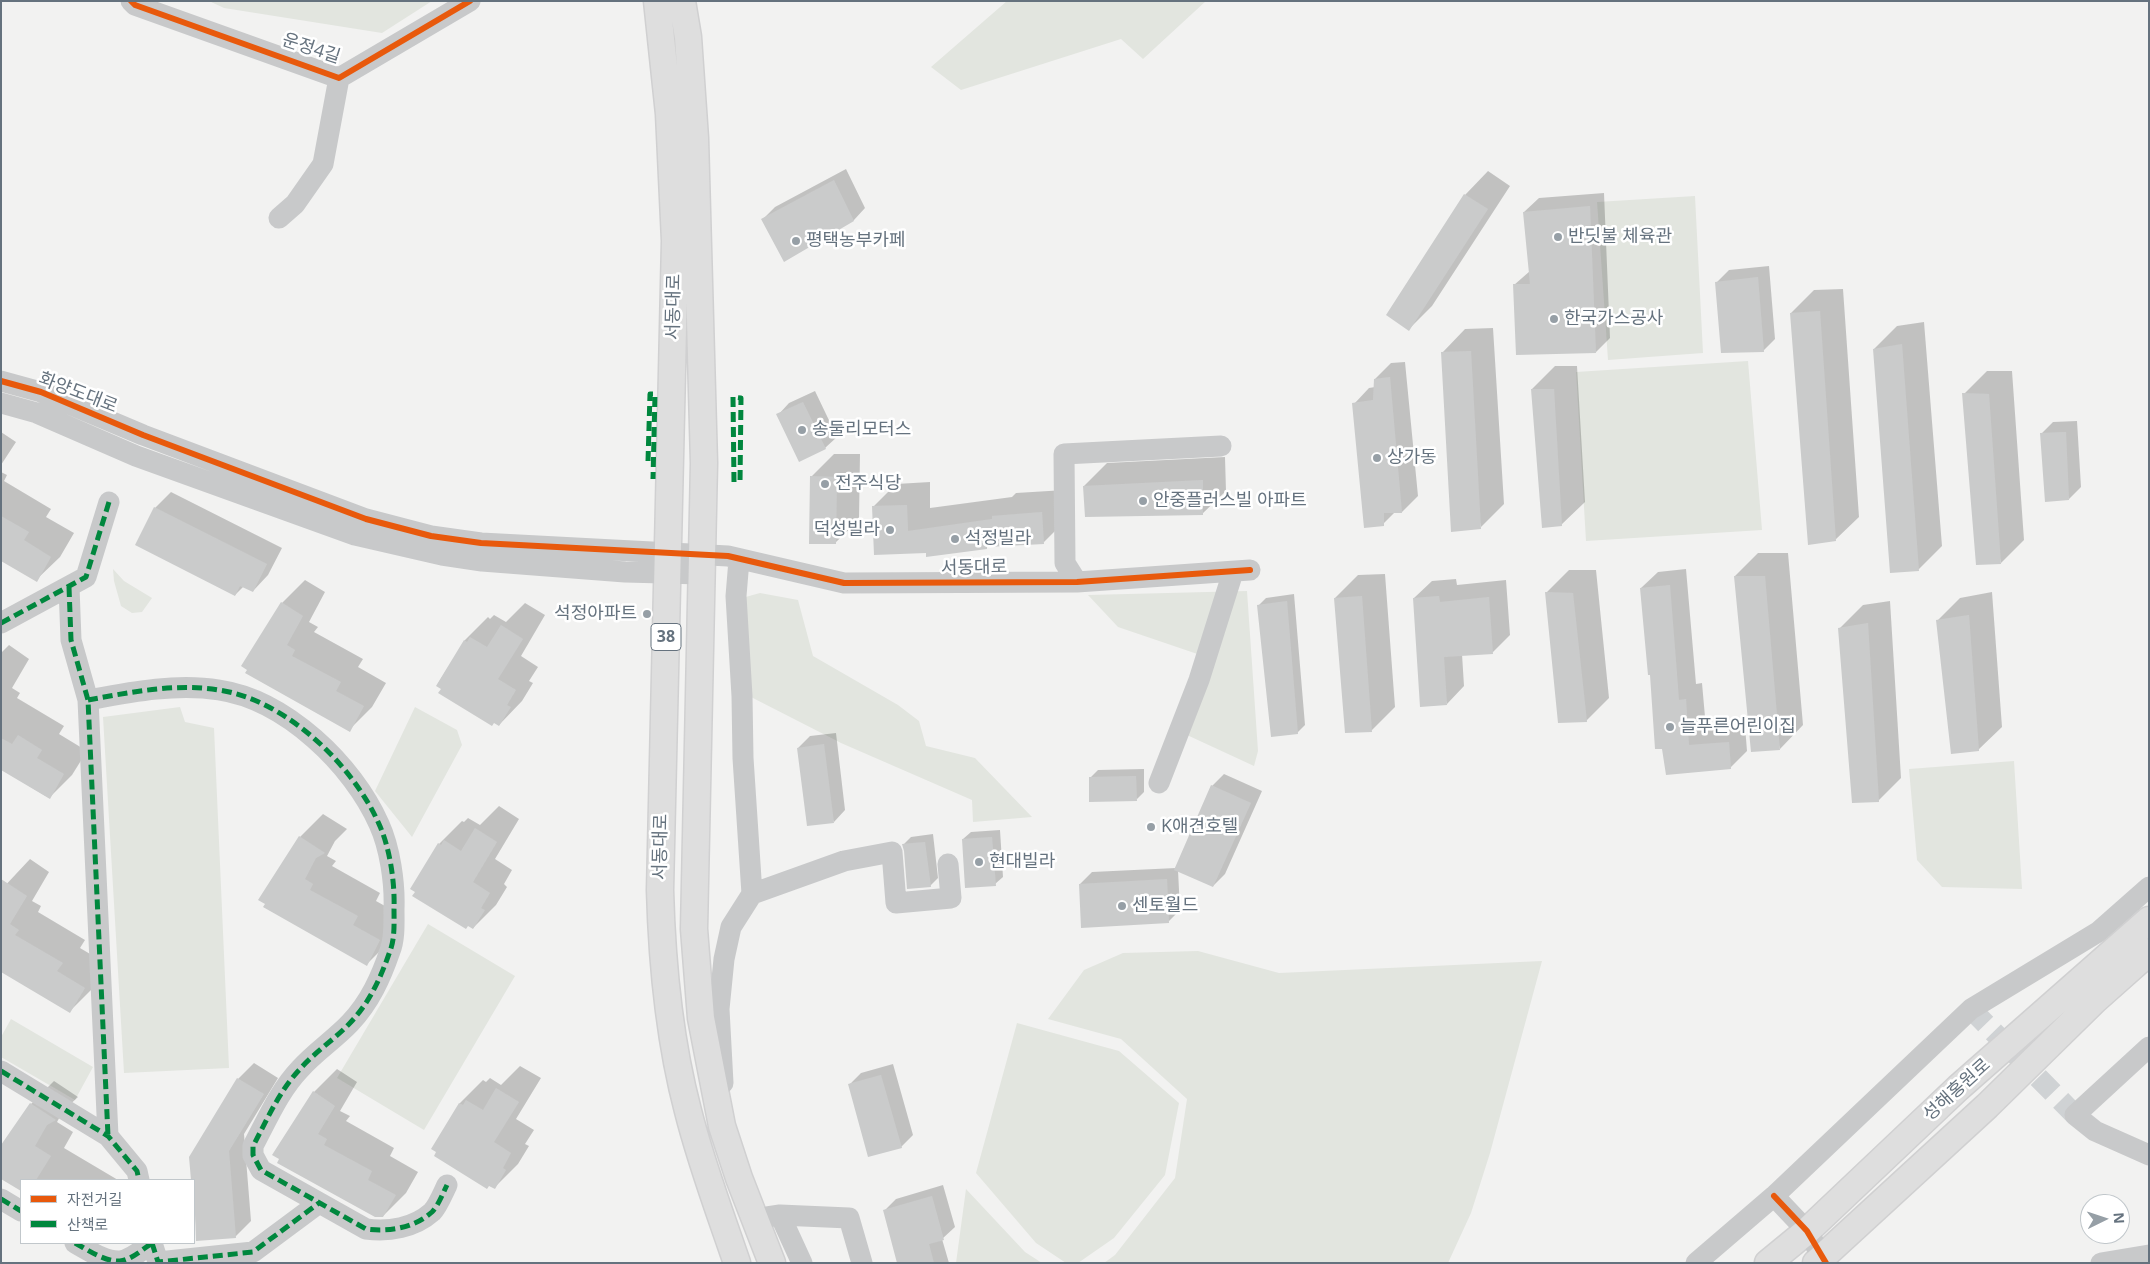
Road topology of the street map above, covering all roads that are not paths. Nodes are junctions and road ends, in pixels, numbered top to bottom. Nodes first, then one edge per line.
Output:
1 (131, 1) edge
2 (470, 1) edge
3 (657, 1) edge
4 (682, 1) edge
5 (339, 78) junction
6 (279, 218) dead end
7 (1, 381) edge
8 (1, 403) edge
9 (1221, 446) dead end
10 (109, 502) dead end
11 (740, 560) junction
12 (668, 564) junction
13 (701, 565) junction
14 (1077, 582) junction
15 (69, 587) junction
16 (1, 623) edge
17 (88, 700) junction
18 (1159, 783) dead end
19 (948, 864) dead end
20 (2149, 887) edge
21 (752, 894) junction
22 (2149, 920) edge
23 (2149, 952) edge
24 (2149, 1047) edge
25 (1, 1071) edge
26 (722, 1126) junction
27 (108, 1136) junction
28 (2149, 1155) edge
29 (139, 1179) edge
30 (448, 1185) dead end
31 (1774, 1196) junction
32 (319, 1203) junction
33 (780, 1215) junction
34 (754, 1218) junction
35 (1807, 1231) junction
36 (77, 1244) edge
37 (150, 1244) edge
38 (152, 1244) edge
39 (2149, 1255) edge
40 (1821, 1261) edge
41 (737, 1263) edge
42 (772, 1263) edge
43 (802, 1263) edge
44 (862, 1263) edge
45 (1696, 1263) edge
46 (1768, 1263) edge
47 (2101, 1263) edge

1 - 5 street, 운정4길
2 - 5 street, 운정4길
3 - 12 main road, 서동대로 / 38
4 - 13 main road, 서동대로 / 38
5 - 6 street
7 - 12 street, 화양도대로
8 - 12 street, 화양도대로
9 - 14 street
10 - 15 street
11 - 13 street, 서동대로
11 - 14 street, 서동대로
11 - 21 street
12 - 13 street
12 - 41 main road, 서동대로 / 38
13 - 26 main road, 서동대로 / 38
14 - 18 street, 서동대로
15 - 16 street
15 - 17 street
17 - 27 street
17 - 32 street
19 - 21 street
20 - 31 street
21 - 26 street
22 - 35 main road, 성해홍원로
23 - 40 main road, 성해홍원로
24 - 28 street
25 - 27 street
26 - 34 main road, 서동대로 / 38
27 - 29 street
30 - 32 street
31 - 35 street
31 - 45 street
32 - 38 street
33 - 34 street
33 - 43 street
33 - 44 street
34 - 42 main road, 서동대로 / 38
35 - 40 street
35 - 46 main road, 성해홍원로
36 - 37 street
39 - 47 street

